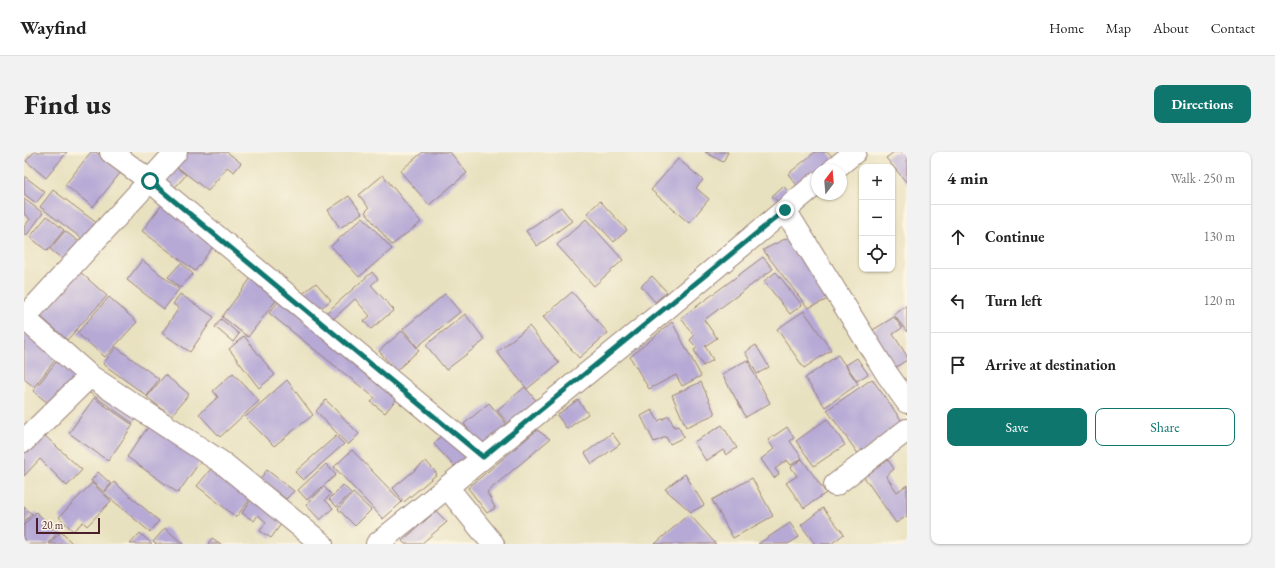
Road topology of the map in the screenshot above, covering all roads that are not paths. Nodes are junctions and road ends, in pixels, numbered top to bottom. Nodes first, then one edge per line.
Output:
1 (111, 152) edge
2 (176, 152) edge
3 (855, 152) edge
4 (840, 164) edge
5 (150, 181) junction
6 (811, 188) edge
7 (785, 210) junction
8 (24, 318) edge
9 (90, 376) junction
10 (907, 402) edge
11 (907, 430) edge
12 (24, 441) edge
13 (483, 457) junction
14 (835, 485) dead end
15 (447, 487) junction
16 (322, 544) edge
17 (377, 544) edge
18 (493, 544) edge

1 - 5 street
2 - 5 street
3 - 4 street
5 - 8 street
5 - 13 street
6 - 7 street
7 - 10 street
7 - 13 street
8 - 9 street
9 - 12 street
9 - 16 street
11 - 14 street
13 - 15 street
15 - 17 street
15 - 18 street

